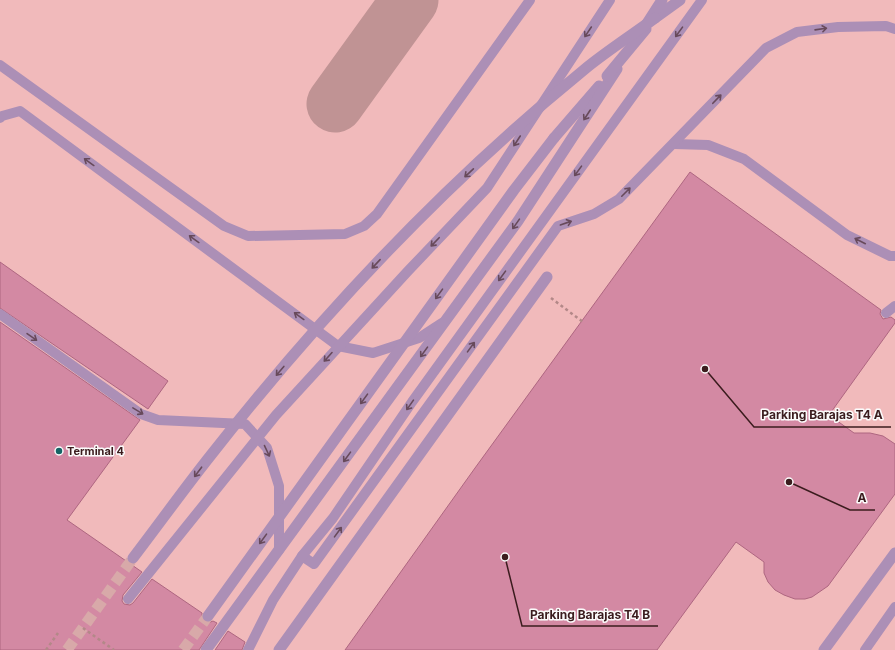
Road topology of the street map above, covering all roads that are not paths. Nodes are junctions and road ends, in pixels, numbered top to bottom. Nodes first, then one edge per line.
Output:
1 (530, 0) edge
2 (610, 0) edge
3 (662, 0) edge
4 (680, 0) edge
5 (702, 0) edge
6 (655, 18) junction
7 (895, 29) edge
8 (0, 65) edge
9 (0, 118) edge
10 (674, 144) junction
11 (895, 256) edge
12 (547, 277) dead end
13 (895, 306) edge
14 (886, 313) dead end
15 (0, 314) edge
16 (446, 321) junction
17 (338, 346) junction
18 (258, 437) junction
19 (280, 550) junction
20 (895, 553) edge
21 (302, 556) junction
22 (133, 558) tunnel mouth
23 (128, 599) dead end
24 (895, 607) edge
25 (208, 616) tunnel mouth
26 (206, 650) edge
27 (248, 650) edge
28 (279, 650) edge
29 (824, 650) edge
30 (865, 650) edge

1 - 8 lane
2 -> 17 lane
3 -> 16 street
4 - 6 street
5 -> 21 lane
6 -> 22 street, bridge
6 -> 25 street, bridge
10 -> 7 lane
17 -> 9 lane
11 -> 10 lane
21 -> 10 lane
12 - 28 street
13 - 14 lane
15 -> 18 lane
16 - 17 lane
16 -> 19 street
17 -> 18 lane
18 -> 19 lane
18 - 23 lane
19 - 26 street
20 - 29 street
21 - 27 lane
24 - 30 lane

